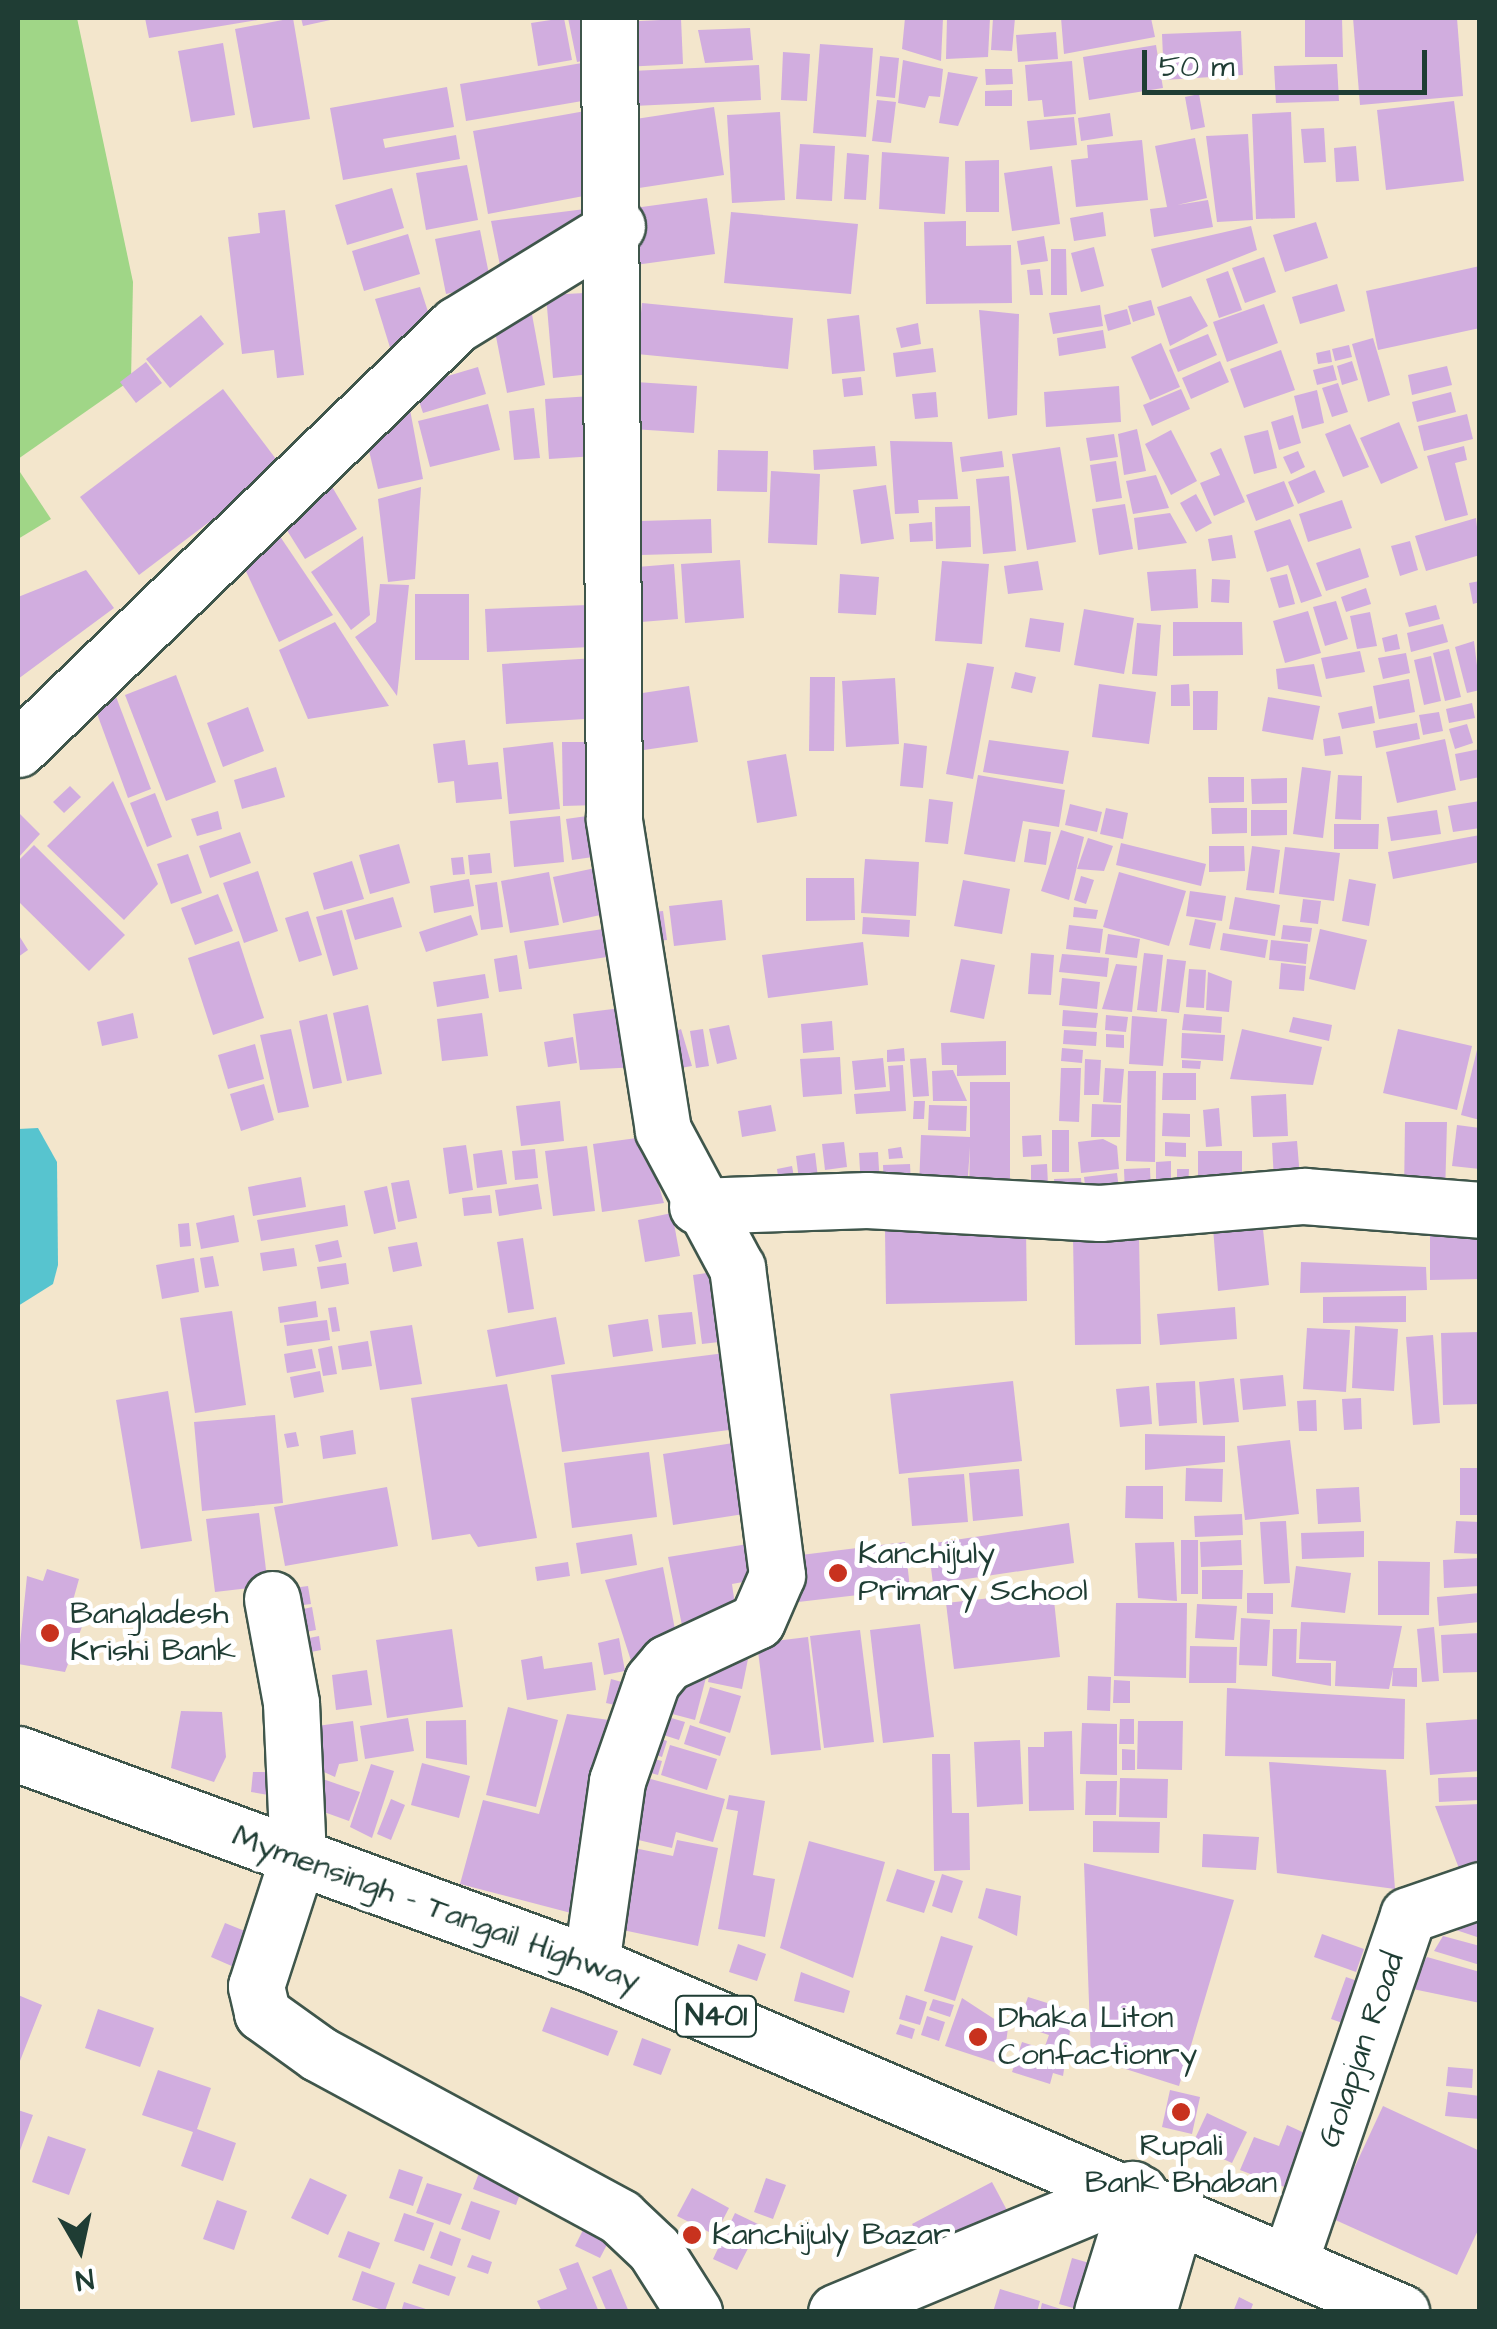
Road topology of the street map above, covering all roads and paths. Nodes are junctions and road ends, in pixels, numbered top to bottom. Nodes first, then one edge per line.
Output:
1 (609, 18) edge
2 (616, 226) junction
3 (18, 749) edge
4 (697, 1206) junction
5 (1480, 1210) edge
6 (272, 1599) dead end
7 (18, 1754) edge
8 (298, 1857) junction
9 (1480, 1890) edge
10 (591, 1964) junction
11 (1149, 2197) junction
12 (1291, 2257) junction
13 (1119, 2310) edge
14 (694, 2312) edge
15 (836, 2312) edge
16 (1400, 2312) edge

1 - 2 main road
2 - 3 main road
2 - 4 main road
4 - 5 main road
4 - 10 main road
6 - 8 main road
7 - 8 main road, Mymensingh - Tangail Highway / N401
8 - 10 main road, Mymensingh - Tangail Highway / N401
8 - 14 main road
9 - 12 main road, Golapjan Road
10 - 11 main road, Mymensingh - Tangail Highway / N401
11 - 12 main road, Mymensingh - Tangail Highway / N401
11 - 13 main road
11 - 15 main road
12 - 16 main road, Mymensingh - Tangail Highway / N401

